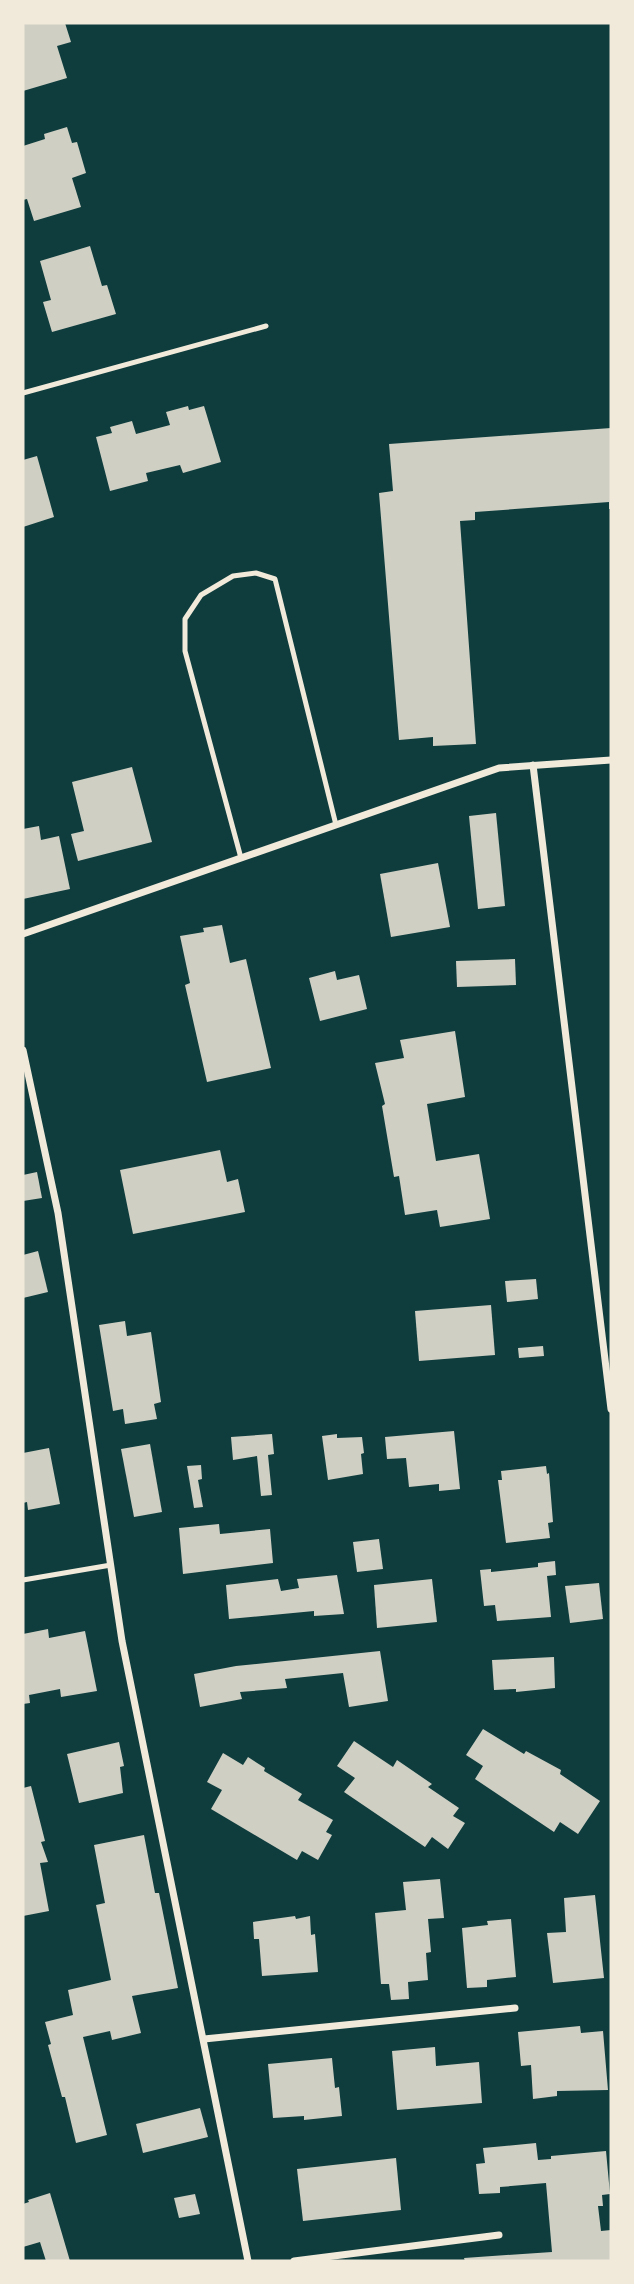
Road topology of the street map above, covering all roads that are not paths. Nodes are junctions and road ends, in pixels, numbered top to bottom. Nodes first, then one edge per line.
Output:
1 (266, 326) dead end
2 (23, 393) edge
3 (611, 760) edge
4 (533, 765) junction
5 (336, 825) junction
6 (241, 858) junction
7 (23, 934) edge
8 (23, 1050) edge
9 (611, 1409) edge
10 (111, 1565) junction
11 (23, 1580) edge
12 (515, 2008) dead end
13 (204, 2039) junction
14 (499, 2235) dead end
15 (248, 2261) edge
16 (294, 2261) edge

1 - 2 lane
3 - 4 street
4 - 5 street
4 - 9 street
5 - 6 street
5 - 6 lane
6 - 7 street
8 - 10 street
10 - 11 lane
10 - 13 street
12 - 13 street
13 - 15 street
14 - 16 street

